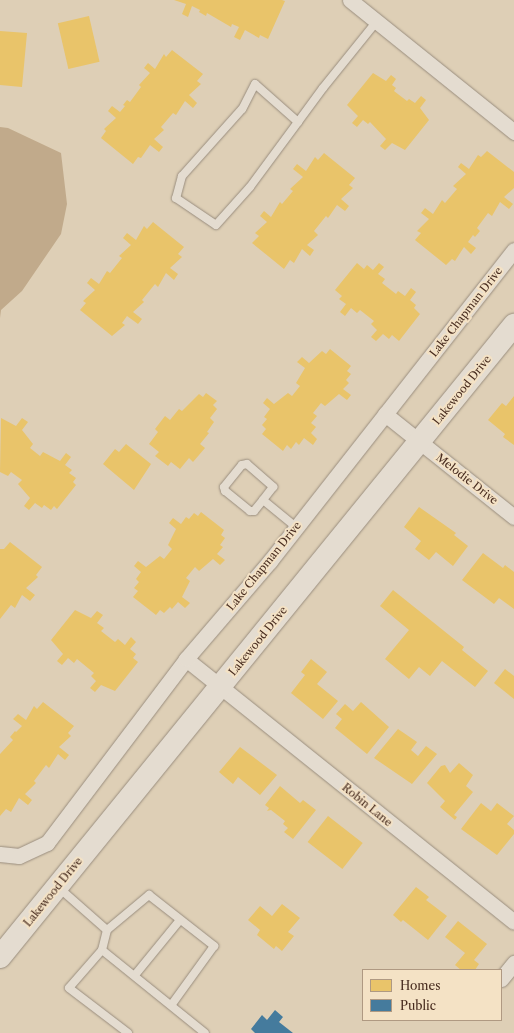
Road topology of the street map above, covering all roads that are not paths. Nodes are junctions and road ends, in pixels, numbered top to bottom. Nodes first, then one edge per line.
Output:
1 (350, 0) edge
2 (377, 21) junction
3 (298, 122) junction
4 (514, 132) edge
5 (514, 250) edge
6 (514, 325) edge
7 (385, 414) junction
8 (420, 442) junction
9 (263, 500) junction
10 (514, 517) edge
11 (296, 527) junction
12 (186, 659) junction
13 (220, 688) junction
14 (0, 854) edge
15 (58, 886) junction
16 (180, 920) junction
17 (514, 922) edge
18 (107, 930) junction
19 (102, 950) junction
20 (0, 957) edge
21 (514, 963) edge
22 (135, 975) junction
23 (502, 978) edge
24 (172, 1004) junction
25 (128, 1033) edge
26 (205, 1033) edge

1 - 2 street
2 - 3 lane
2 - 4 street
3 - 3 lane
5 - 7 street, Lake Chapman Drive
6 - 8 street, Lakewood Drive
7 - 8 street, Melodie Drive
7 - 11 street, Lake Chapman Drive
8 - 10 street, Melodie Drive
8 - 13 street, Lakewood Drive
9 - 9 lane
9 - 11 lane
11 - 12 street, Lake Chapman Drive
12 - 13 street, Robin Lane
12 - 14 street, Lake Chapman Drive
13 - 15 street, Lakewood Drive
13 - 17 street, Robin Lane
15 - 18 lane
15 - 20 street, Lakewood Drive
16 - 18 lane
16 - 22 lane
16 - 24 lane
18 - 19 lane
19 - 22 lane
19 - 25 lane
21 - 23 street
22 - 24 lane
24 - 26 lane

